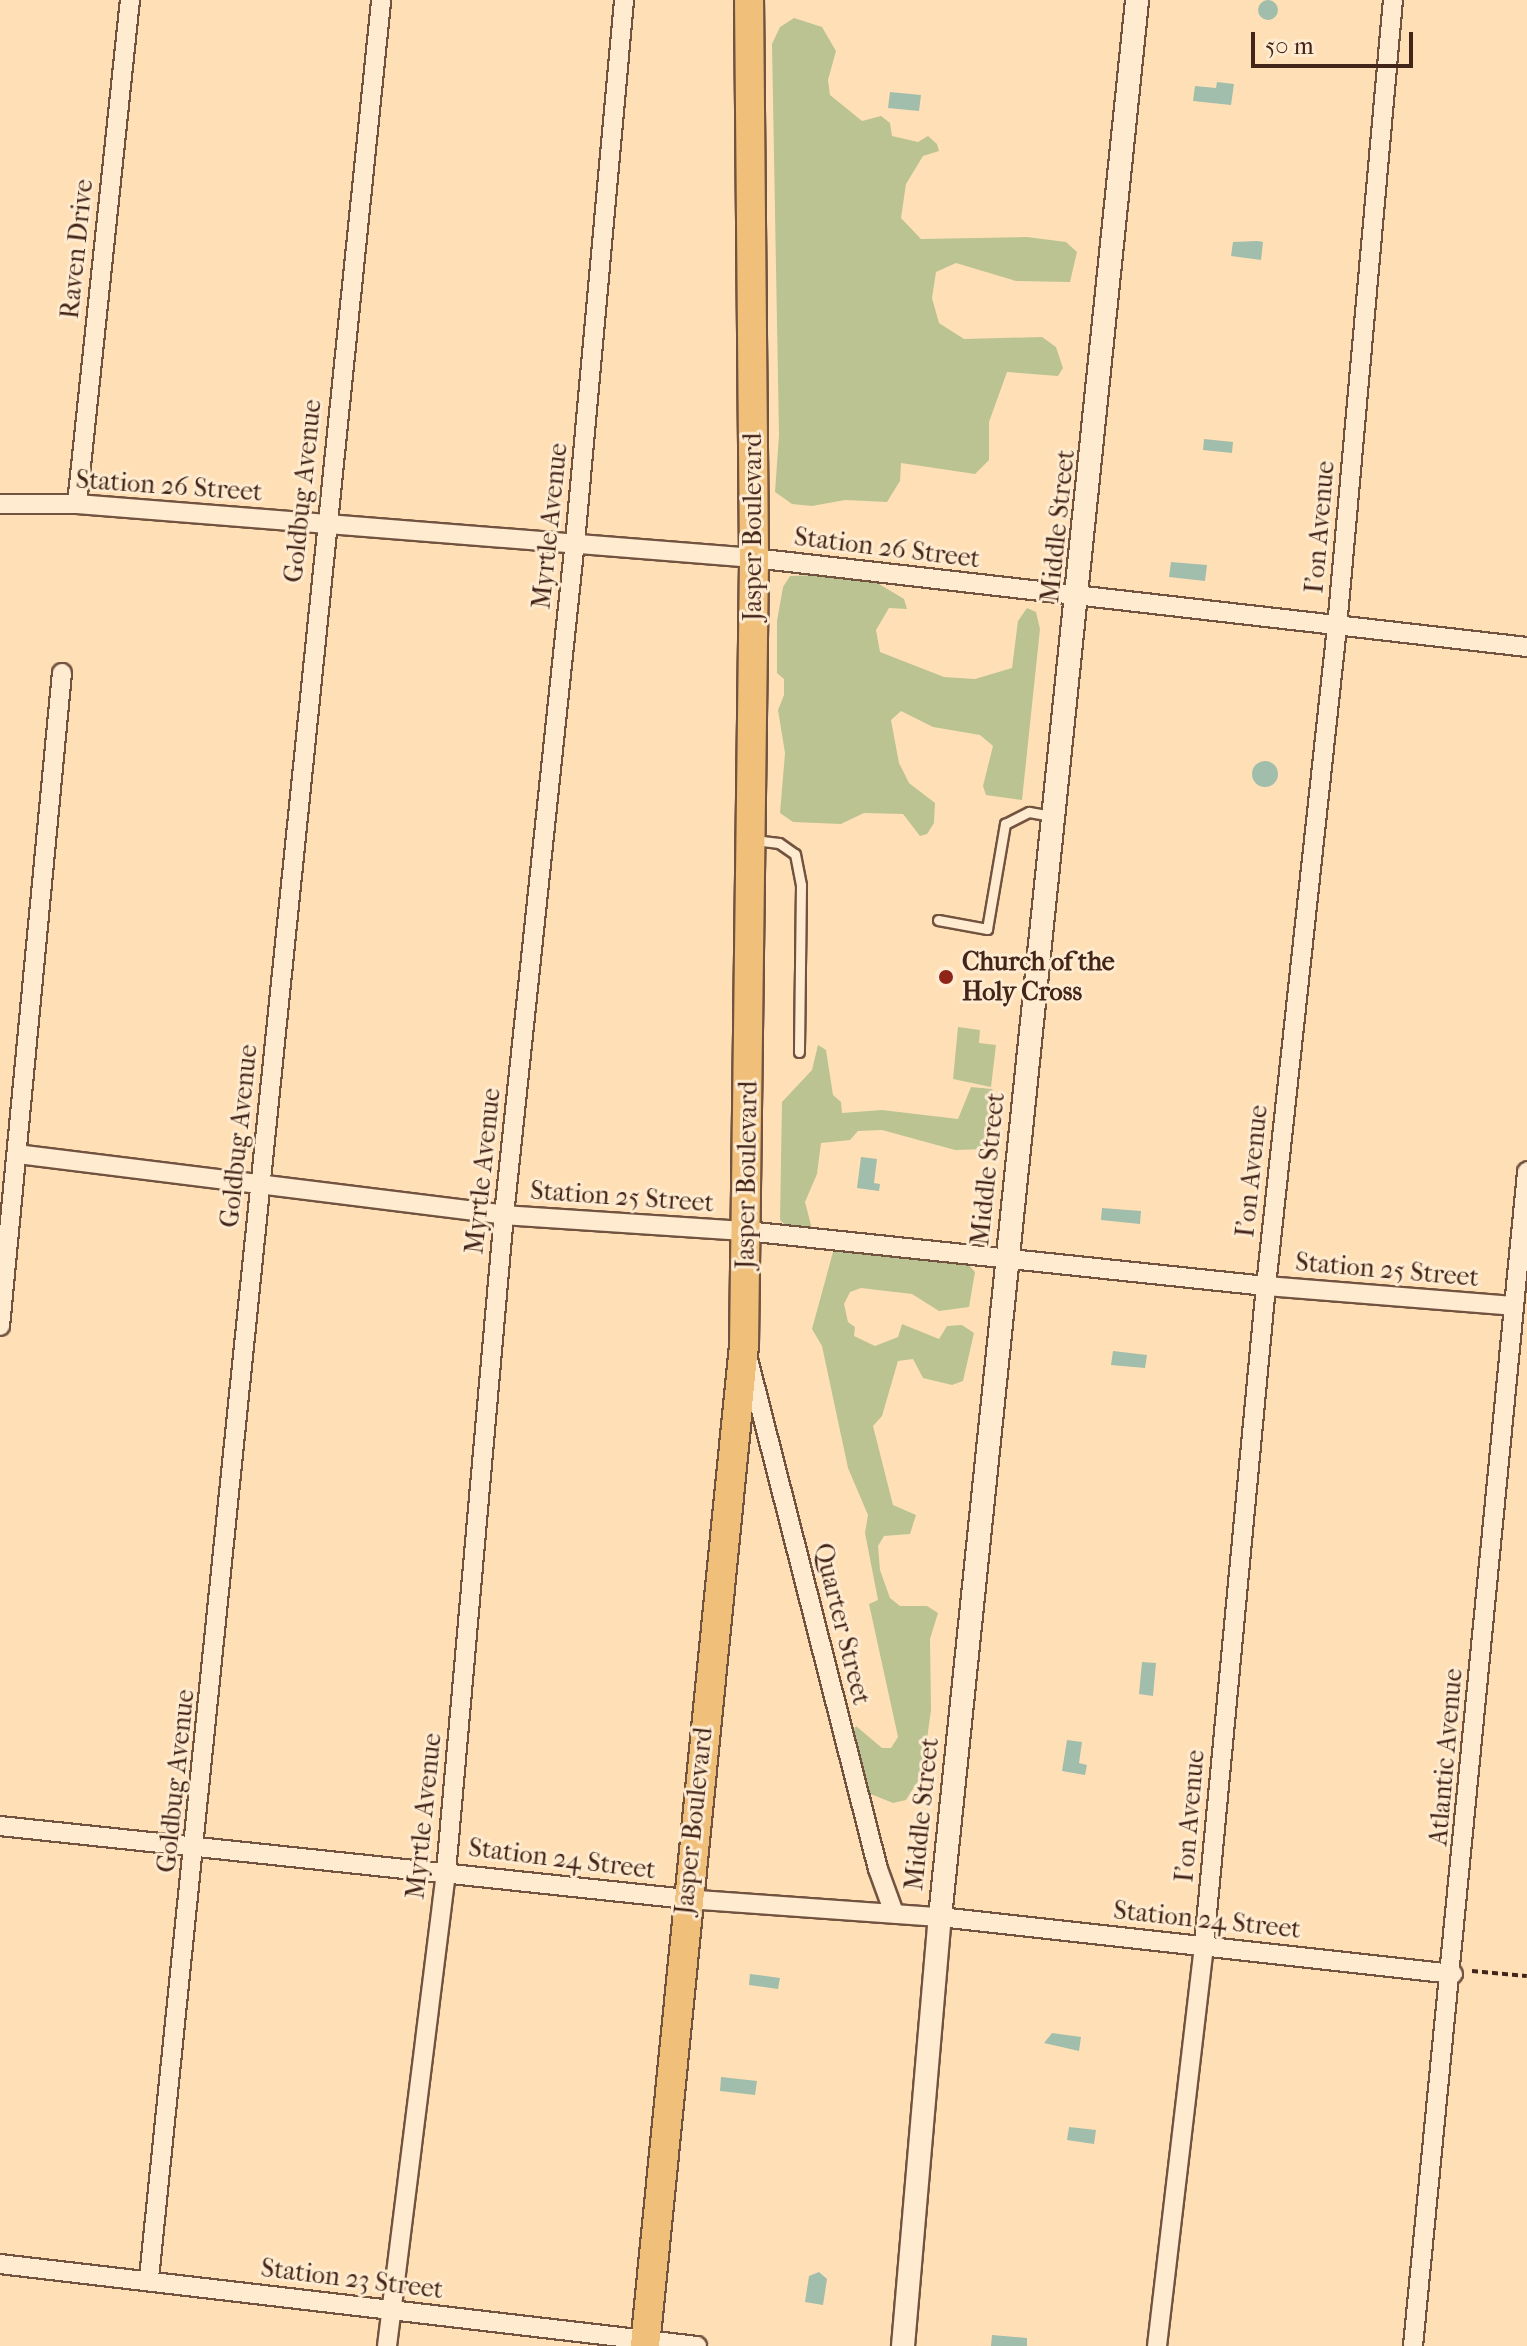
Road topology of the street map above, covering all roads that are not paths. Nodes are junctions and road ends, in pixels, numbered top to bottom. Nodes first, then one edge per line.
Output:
1 (130, 0) edge
2 (381, 0) edge
3 (624, 0) edge
4 (749, 0) edge
5 (1137, 0) edge
6 (1393, 0) edge
7 (0, 504) edge
8 (77, 504) junction
9 (325, 525) junction
10 (575, 545) junction
11 (754, 558) junction
12 (1079, 598) junction
13 (1337, 627) junction
14 (1527, 647) edge
15 (62, 673) dead end
16 (1055, 817) junction
17 (751, 840) junction
18 (938, 920) dead end
19 (799, 1052) dead end
20 (17, 1154) junction
21 (1527, 1172) edge
22 (260, 1186) junction
23 (504, 1215) junction
24 (746, 1231) junction
25 (1006, 1259) junction
26 (1266, 1286) junction
27 (1513, 1306) junction
28 (0, 1326) edge
29 (744, 1346) junction
30 (0, 1826) edge
31 (196, 1847) junction
32 (446, 1872) junction
33 (686, 1899) junction
34 (894, 1913) junction
35 (940, 1917) junction
36 (1204, 1945) junction
37 (1453, 1972) junction
38 (0, 2264) edge
39 (149, 2278) junction
40 (391, 2312) junction
41 (645, 2343) edge
42 (387, 2346) edge
43 (697, 2346) edge
44 (903, 2346) edge
45 (1157, 2346) edge
46 (1413, 2346) edge

1 - 8 street, Raven Drive
2 - 9 street, Goldbug Avenue
3 - 10 street, Myrtle Avenue
4 - 11 main road, Jasper Boulevard
5 - 12 street, Middle Street
6 - 13 street, I'on Avenue
7 - 8 street, Station 26 Street
8 - 9 street, Station 26 Street
9 - 10 street, Station 26 Street
9 - 22 street, Goldbug Avenue
10 - 11 street, Station 26 Street
10 - 23 street, Myrtle Avenue
11 - 12 street, Station 26 Street
11 - 17 main road, Jasper Boulevard
12 - 13 street, Station 26 Street
12 - 16 street, Middle Street
13 - 14 street, Station 26 Street
13 - 26 street, I'on Avenue
15 - 20 street
16 - 18 lane
16 - 25 street, Middle Street
17 - 19 lane
17 - 24 main road, Jasper Boulevard
20 - 22 street, Station 25 Street
20 - 28 street
21 - 27 street, Atlantic Avenue
22 - 23 street, Station 25 Street
22 - 31 street, Goldbug Avenue
23 - 24 street, Station 25 Street
23 - 32 street, Myrtle Avenue
24 - 25 street, Station 25 Street
24 - 29 main road, Jasper Boulevard
25 - 26 street, Station 25 Street
25 - 35 street, Middle Street
26 - 27 street, Station 25 Street
26 - 36 street, I'on Avenue
27 - 37 street, Atlantic Avenue
29 - 33 main road, Jasper Boulevard
29 - 34 street, Quarter Street
30 - 31 street, Station 24 Street
31 - 32 street, Station 24 Street
31 - 39 street, Goldbug Avenue
32 - 33 street, Station 24 Street
32 - 40 street, Myrtle Avenue
33 - 34 street, Station 24 Street
33 - 41 main road, Jasper Boulevard
34 - 35 street, Station 24 Street
35 - 36 street, Station 24 Street
35 - 44 street, Middle Street
36 - 37 street, Station 24 Street
36 - 45 street, I'on Avenue
37 - 46 street, Atlantic Avenue
38 - 39 street, Station 23 Street
39 - 40 street, Station 23 Street
40 - 41 street, Station 23 Street
40 - 42 street, Myrtle Avenue
41 - 43 street, Station 23 Street

